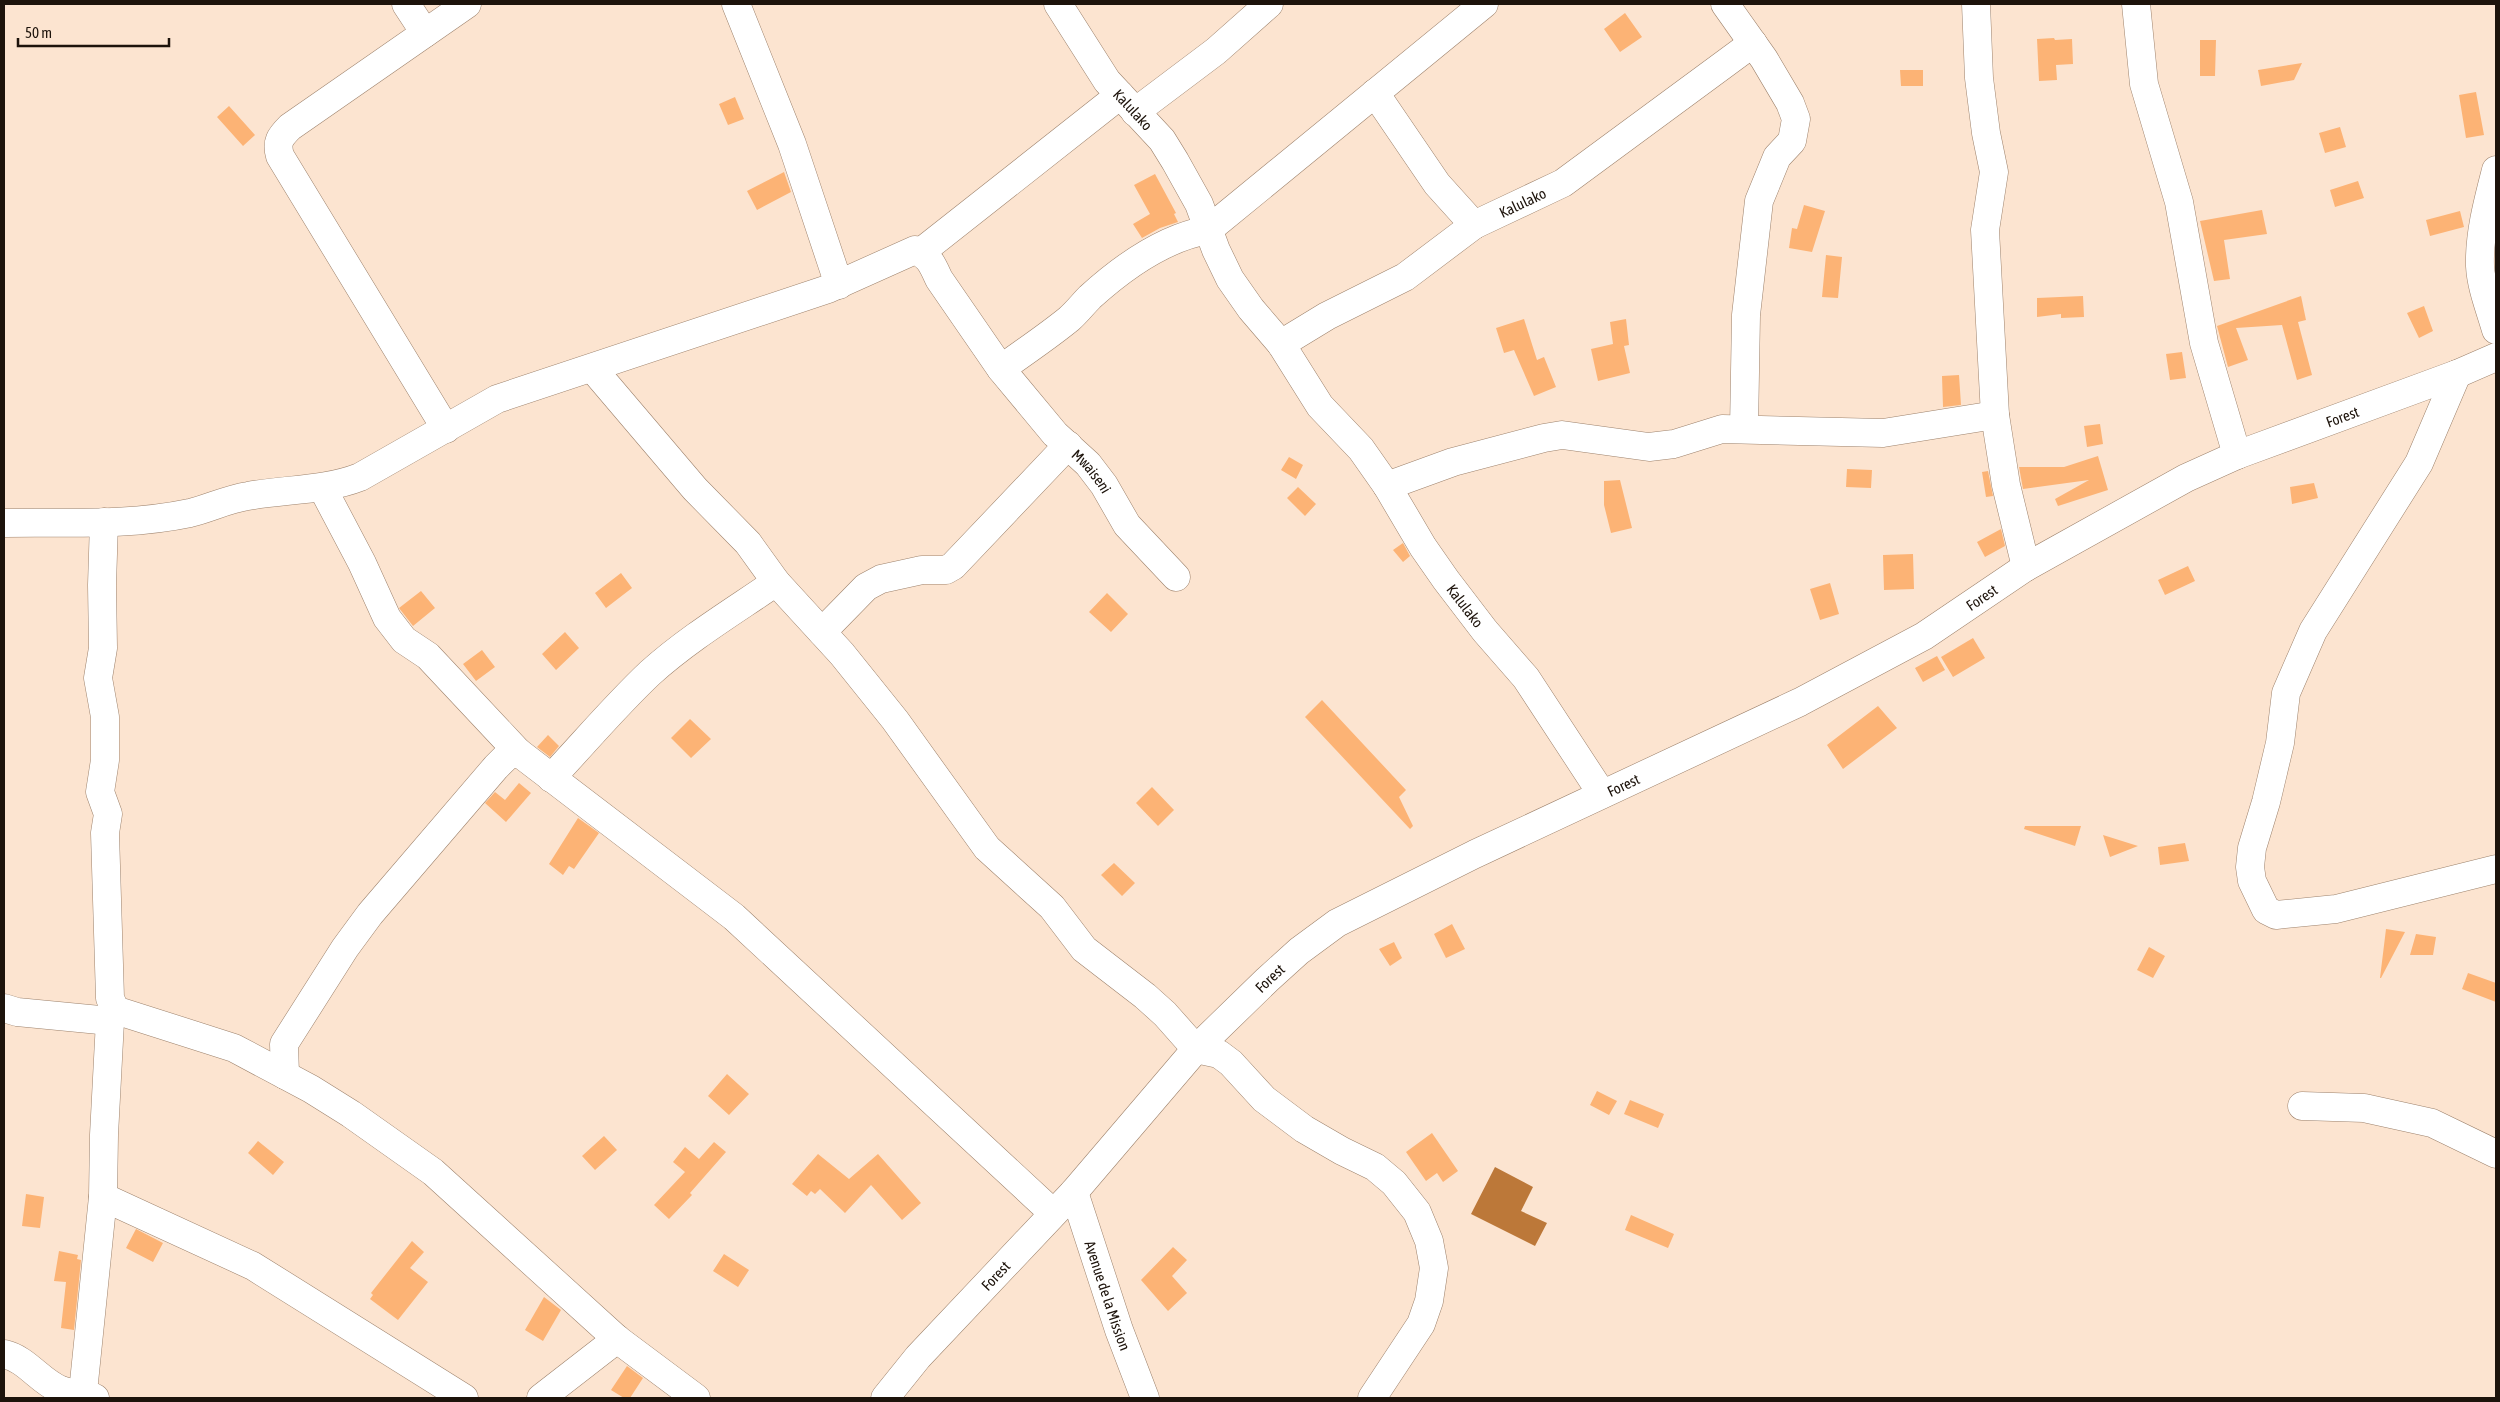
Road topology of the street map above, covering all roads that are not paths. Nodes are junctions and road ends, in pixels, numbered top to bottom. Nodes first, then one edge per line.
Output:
1 (406, 4) edge
2 (467, 4) edge
3 (736, 4) edge
4 (1058, 4) edge
5 (1269, 4) edge
6 (1484, 4) edge
7 (1725, 4) edge
8 (1976, 4) edge
9 (2136, 4) edge
10 (425, 33) junction
11 (1753, 43) junction
12 (1375, 93) junction
13 (1128, 104) junction
14 (2496, 170) edge
15 (1474, 225) junction
16 (1208, 230) junction
17 (921, 252) junction
18 (839, 285) junction
19 (2496, 330) edge
20 (1281, 344) junction
21 (2496, 357) edge
22 (593, 369) junction
23 (1001, 369) junction
24 (2457, 374) junction
25 (1996, 415) junction
26 (446, 428) junction
27 (1744, 429) junction
28 (1068, 446) junction
29 (2236, 455) junction
30 (1387, 486) junction
31 (323, 489) junction
32 (104, 522) junction
33 (4, 523) edge
34 (2026, 567) junction
35 (1176, 577) dead end
36 (776, 582) junction
37 (822, 632) junction
38 (518, 752) junction
39 (551, 778) junction
40 (1602, 794) junction
41 (2496, 869) edge
42 (4, 1008) edge
43 (113, 1016) junction
44 (284, 1044) junction
45 (1196, 1049) junction
46 (243, 1053) junction
47 (284, 1075) junction
48 (2302, 1106) dead end
49 (2496, 1154) edge
50 (1074, 1192) junction
51 (103, 1196) junction
52 (1053, 1213) junction
53 (617, 1339) junction
54 (4, 1354) edge
55 (89, 1395) edge
56 (464, 1398) edge
57 (542, 1398) edge
58 (696, 1398) edge
59 (885, 1398) edge
60 (1145, 1398) edge
61 (1372, 1398) edge

1 - 10 street
2 - 10 street
3 - 18 street
4 - 13 street, Kalulako
5 - 13 street
6 - 12 street
7 - 11 street
8 - 25 street
9 - 29 street
10 - 26 street
11 - 15 street, Kalulako
11 - 27 street
12 - 15 street
12 - 16 street
13 - 16 street, Kalulako
13 - 17 street
14 - 19 street
15 - 20 street, Kalulako
16 - 20 street, Kalulako
16 - 23 street
17 - 18 street
17 - 23 street, Mwaiseni
18 - 22 street
20 - 30 street, Kalulako
21 - 24 street, Forest
22 - 26 street
22 - 36 street
23 - 28 street, Mwaiseni
24 - 29 street, Forest
24 - 41 street
25 - 27 street
25 - 34 street
26 - 31 street
27 - 30 street
28 - 35 street, Mwaiseni
28 - 37 street
29 - 34 street, Forest
30 - 40 street, Kalulako
31 - 32 street
31 - 38 street
32 - 33 street
32 - 43 street
34 - 40 street, Forest
36 - 37 street
36 - 39 street
37 - 45 street
38 - 39 street
38 - 44 street
39 - 52 street
40 - 45 street, Forest
42 - 43 street
43 - 46 street
43 - 51 street
44 - 46 street
44 - 47 street
45 - 50 street, Forest
45 - 61 street
46 - 47 street
47 - 53 street
48 - 49 street
50 - 52 street, Forest
50 - 60 street, Avenue de la Mission
51 - 55 street
51 - 56 street
52 - 59 street, Forest
53 - 57 street
53 - 58 street
54 - 55 street

